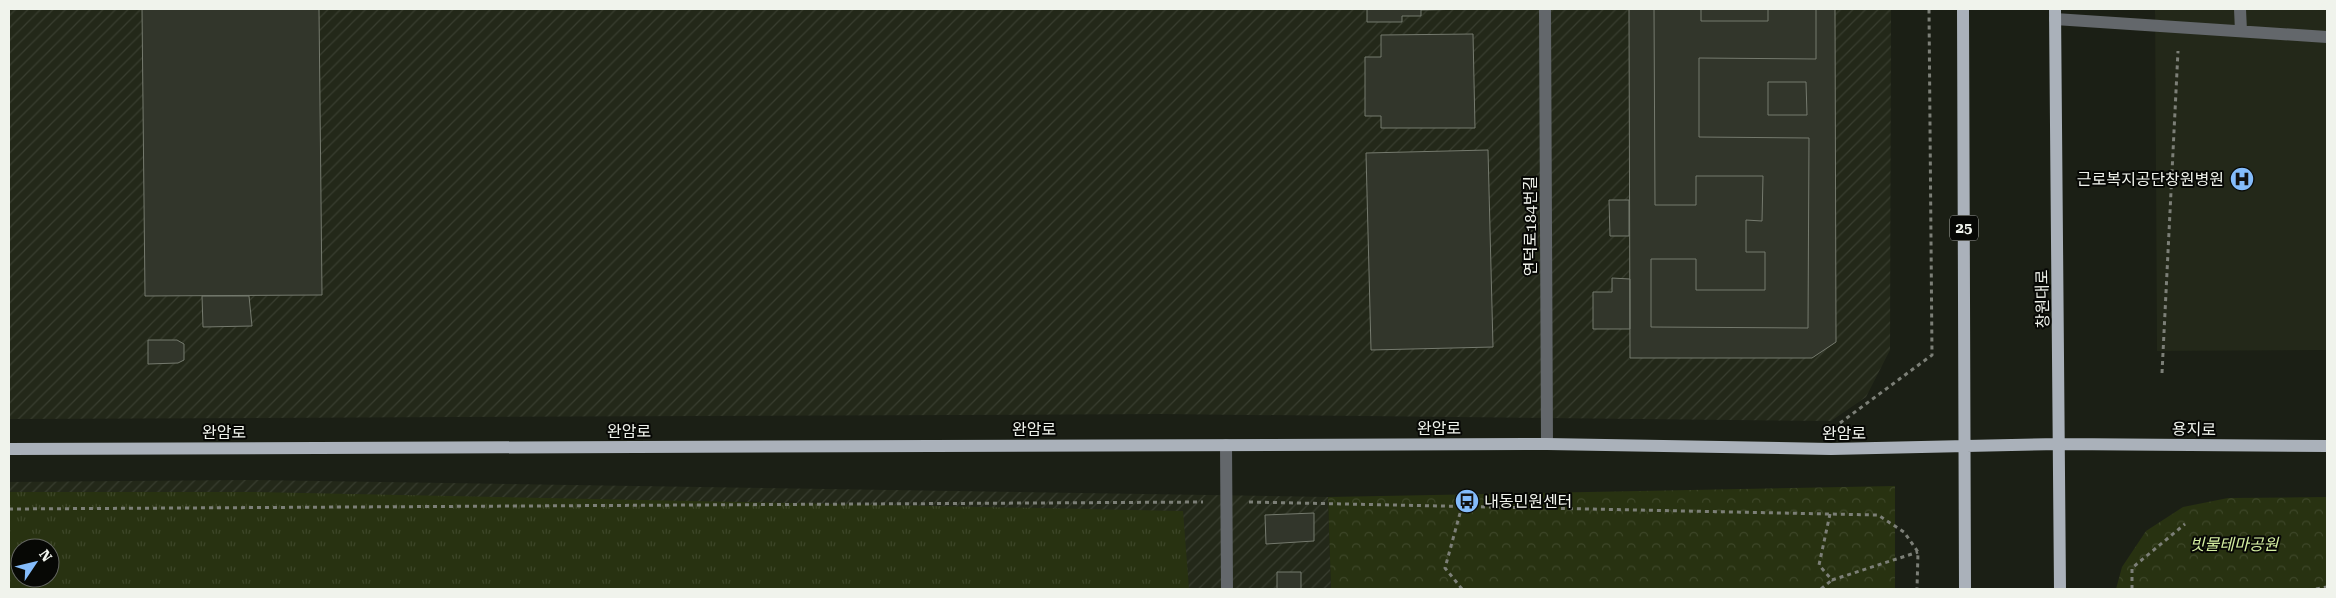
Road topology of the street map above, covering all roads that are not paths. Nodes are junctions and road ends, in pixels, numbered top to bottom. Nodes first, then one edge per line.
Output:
1 (1546, 9) edge
2 (1963, 9) edge
3 (2240, 9) edge
4 (2055, 14) edge
5 (2241, 31) junction
6 (2327, 37) edge
7 (1547, 444) junction
8 (2060, 444) junction
9 (1226, 445) junction
10 (2327, 446) edge
11 (1965, 447) junction
12 (9, 449) edge
13 (1226, 589) edge
14 (1965, 589) edge
15 (2060, 589) edge

1 - 7 street, 연덕로184번길
2 - 11 main road, 25
3 - 5 street
4 - 5 street
4 - 8 main road, 창원대로
5 - 6 street
7 - 9 main road, 완암로
7 - 11 main road, 완암로
8 - 10 main road, 용지로
8 - 11 main road, 완암로
8 - 15 main road, 창원대로
9 - 12 main road, 완암로
9 - 13 street
11 - 14 main road, 25

